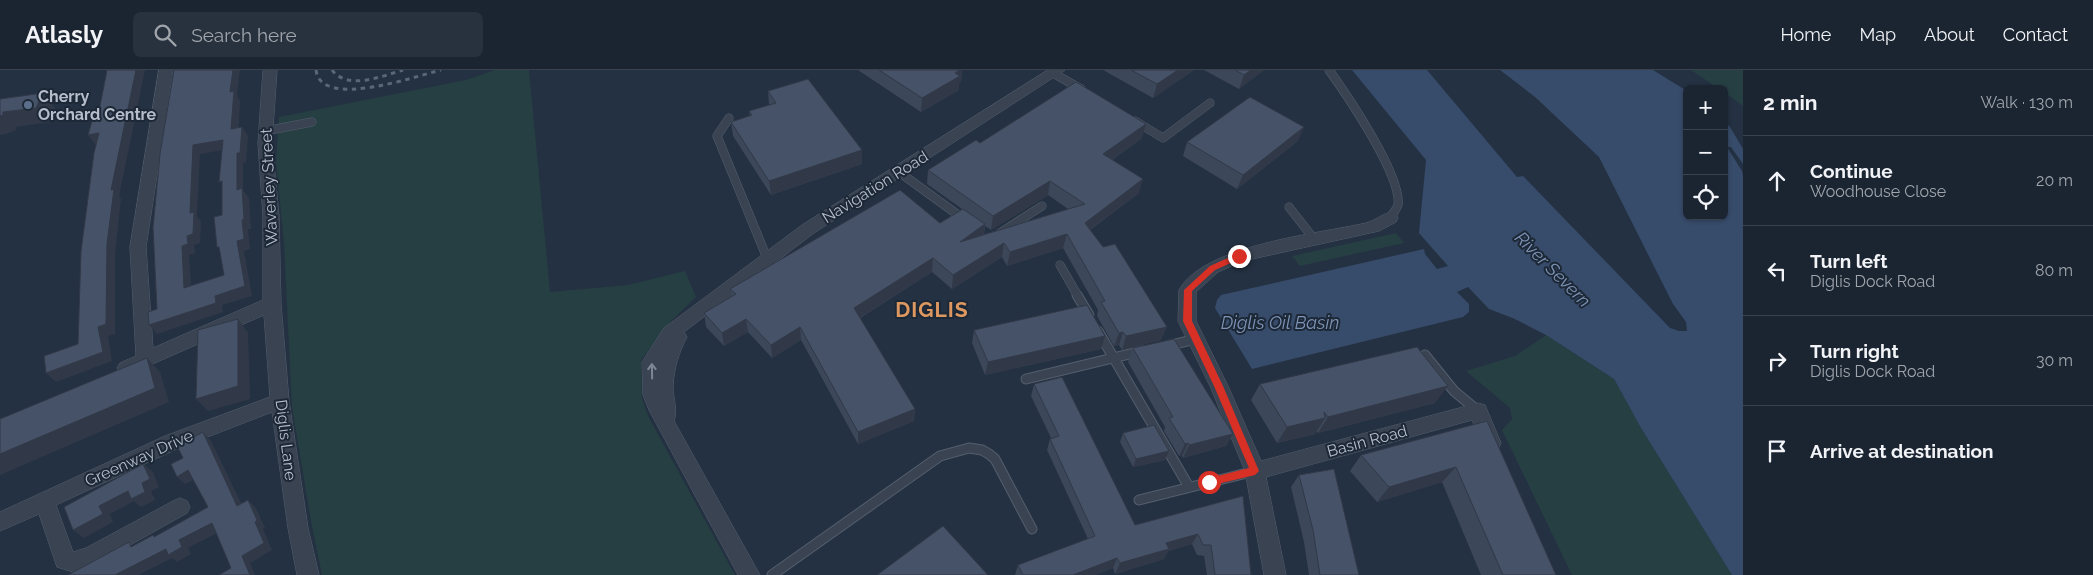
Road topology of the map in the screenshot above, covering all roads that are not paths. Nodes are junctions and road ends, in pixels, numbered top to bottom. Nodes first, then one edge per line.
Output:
1 (166, 70) edge
2 (270, 70) edge
3 (1329, 70) edge
4 (1056, 72) edge
5 (1087, 93) edge
6 (1210, 103) dead end
7 (730, 118) dead end
8 (1129, 118) edge
9 (312, 122) dead end
10 (265, 131) junction
11 (898, 172) junction
12 (1042, 206) dead end
13 (1289, 207) dead end
14 (1390, 218) joint
15 (976, 228) edge
16 (990, 236) edge
17 (1314, 239) junction
18 (767, 258) junction
19 (1060, 264) dead end
20 (272, 304) junction
21 (1196, 339) junction
22 (1424, 355) edge
23 (1114, 358) junction
24 (145, 360) junction
25 (109, 376) edge
26 (1026, 379) dead end
27 (280, 401) junction
28 (1478, 410) junction
29 (1500, 464) edge
30 (1255, 471) junction
31 (1188, 487) junction
32 (45, 500) junction
33 (1139, 500) dead end
34 (180, 507) dead end
35 (0, 522) edge
36 (1032, 529) dead end
37 (308, 575) edge
38 (749, 575) edge
39 (772, 575) edge
40 (1276, 575) edge

1 - 24 street
2 - 10 street, Waverley Street
3 - 14 lane
4 - 5 lane
4 - 11 street, Navigation Road
6 - 8 lane
7 - 18 lane
9 - 10 lane
10 - 20 street, Waverley Street
11 - 15 lane
11 - 18 street, Navigation Road
12 - 16 lane
13 - 17 lane
14 - 17 street
17 - 21 street
18 - 38 street, Navigation Road
19 - 23 lane
20 - 24 street
20 - 27 street, Diglis Lane
21 - 23 lane
21 - 30 street
22 - 28 lane
23 - 26 lane
23 - 31 lane
24 - 25 street
27 - 32 street, Greenway Drive
27 - 37 street, Diglis Lane
28 - 29 street
28 - 30 street, Basin Road
30 - 31 lane
30 - 40 street
31 - 33 lane
32 - 34 street
32 - 35 street, Greenway Drive
36 - 39 lane

